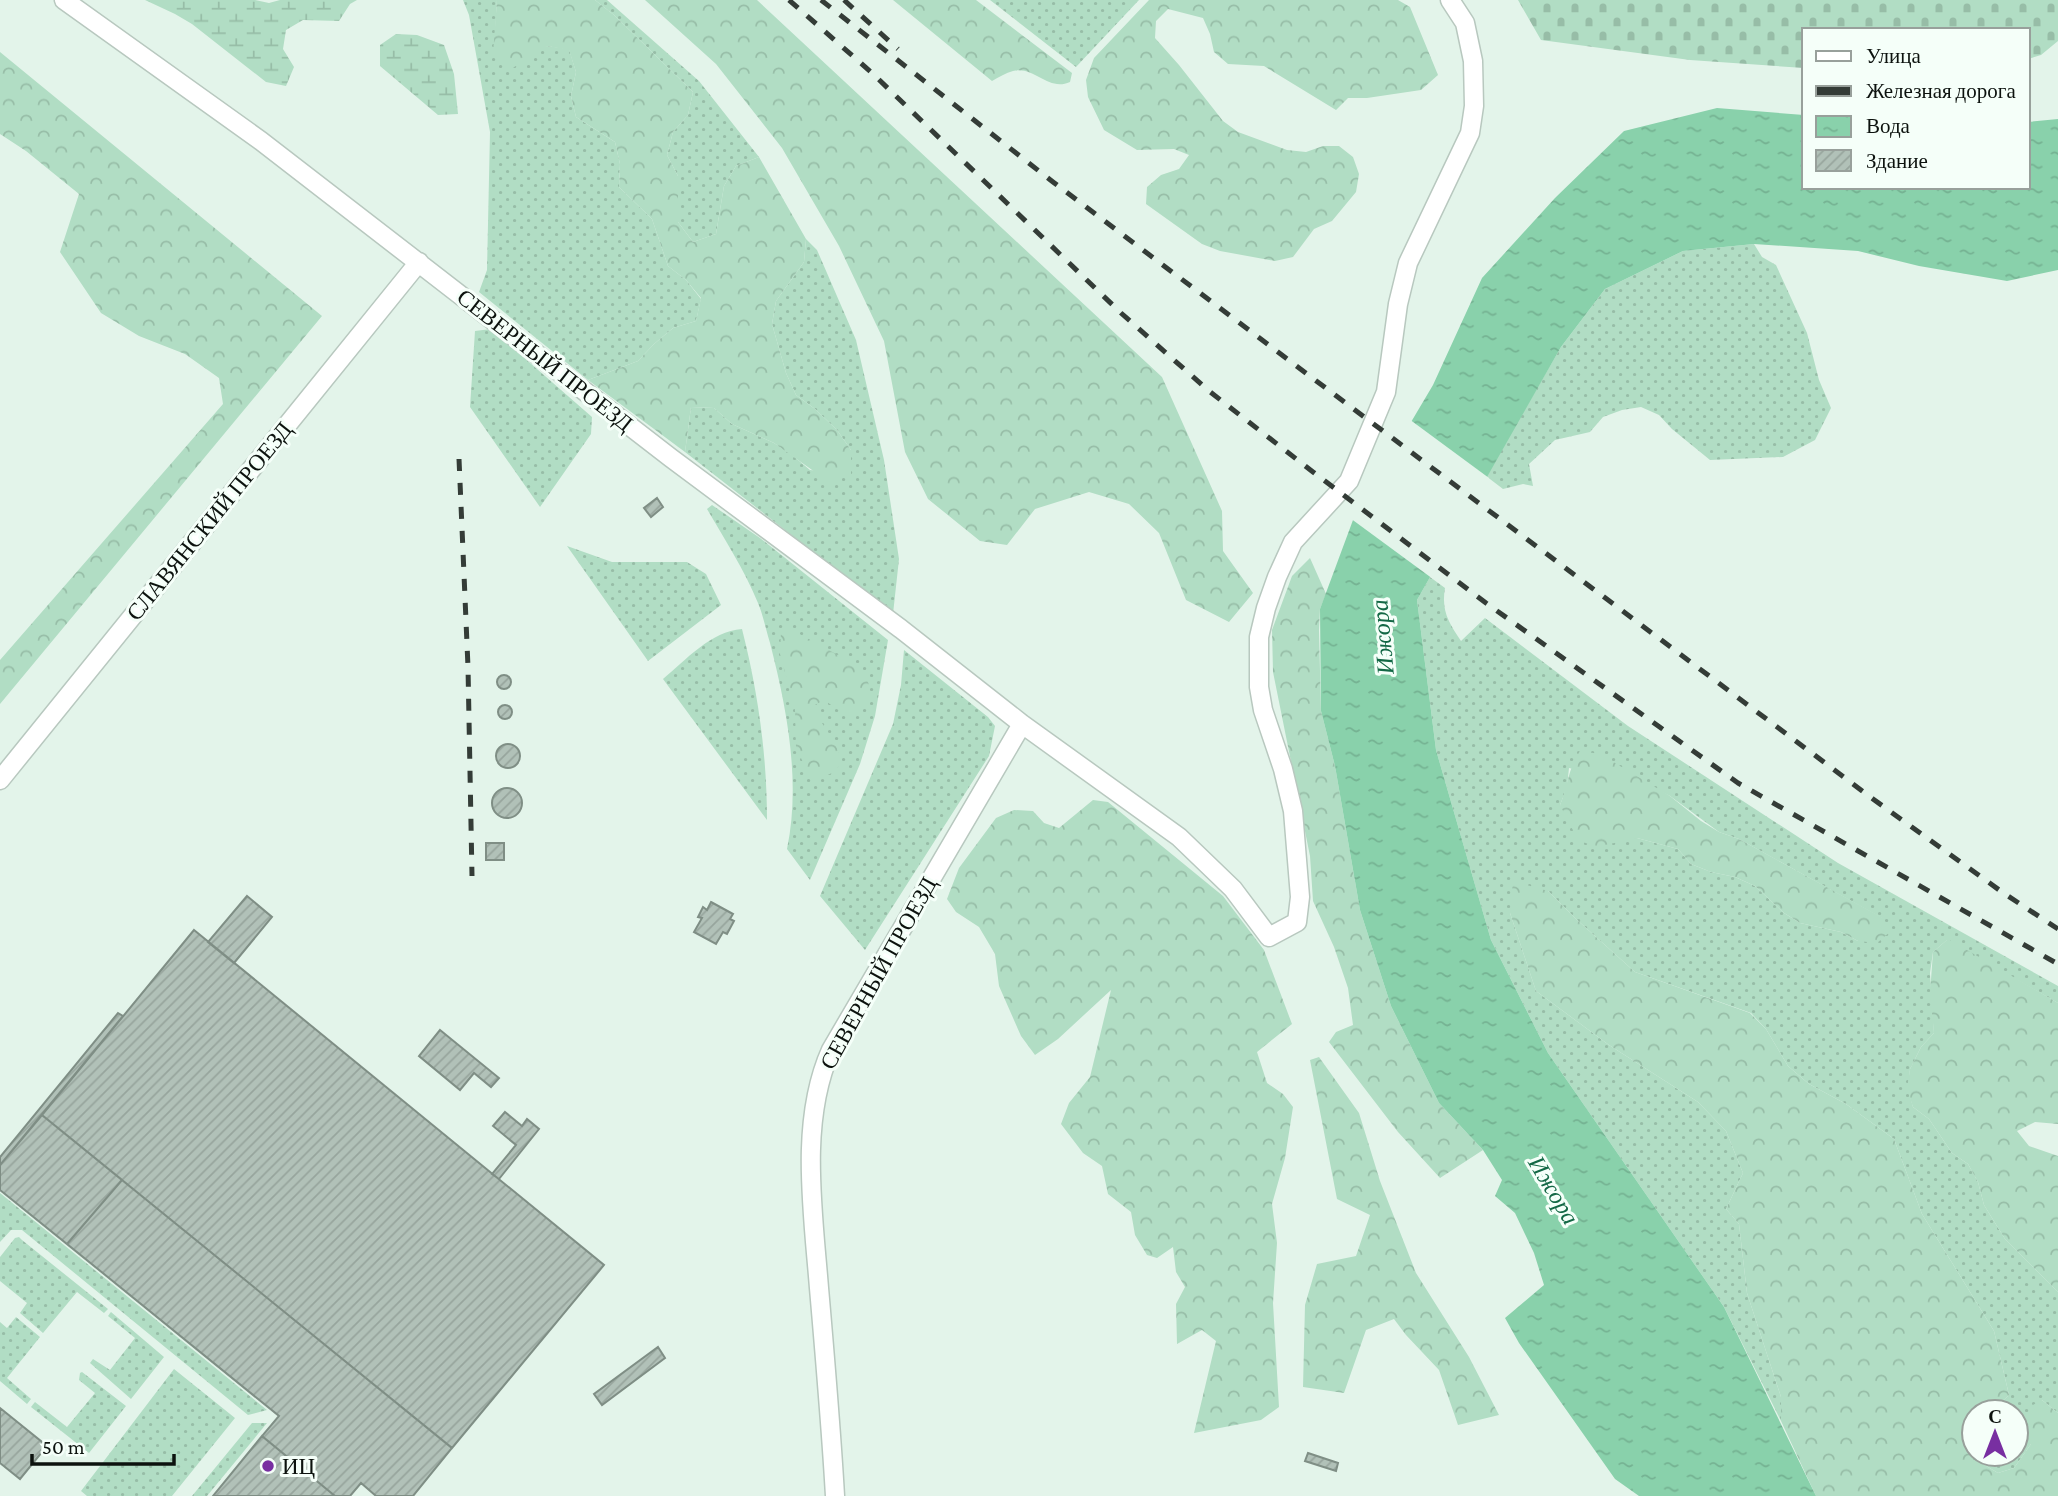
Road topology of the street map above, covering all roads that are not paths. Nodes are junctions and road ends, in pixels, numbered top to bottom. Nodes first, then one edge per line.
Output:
1 (64, 0) edge
2 (1450, 0) edge
3 (419, 262) junction
4 (1022, 724) junction
5 (0, 780) edge
6 (835, 1496) edge

1 - 3 street, СЕВЕРНЫЙ ПРОЕЗД
2 - 4 street, СЕВЕРНЫЙ ПРОЕЗД
3 - 4 street, СЕВЕРНЫЙ ПРОЕЗД
3 - 5 street, СЛАВЯНСКИЙ ПРОЕЗД
4 - 6 street, СЕВЕРНЫЙ ПРОЕЗД

